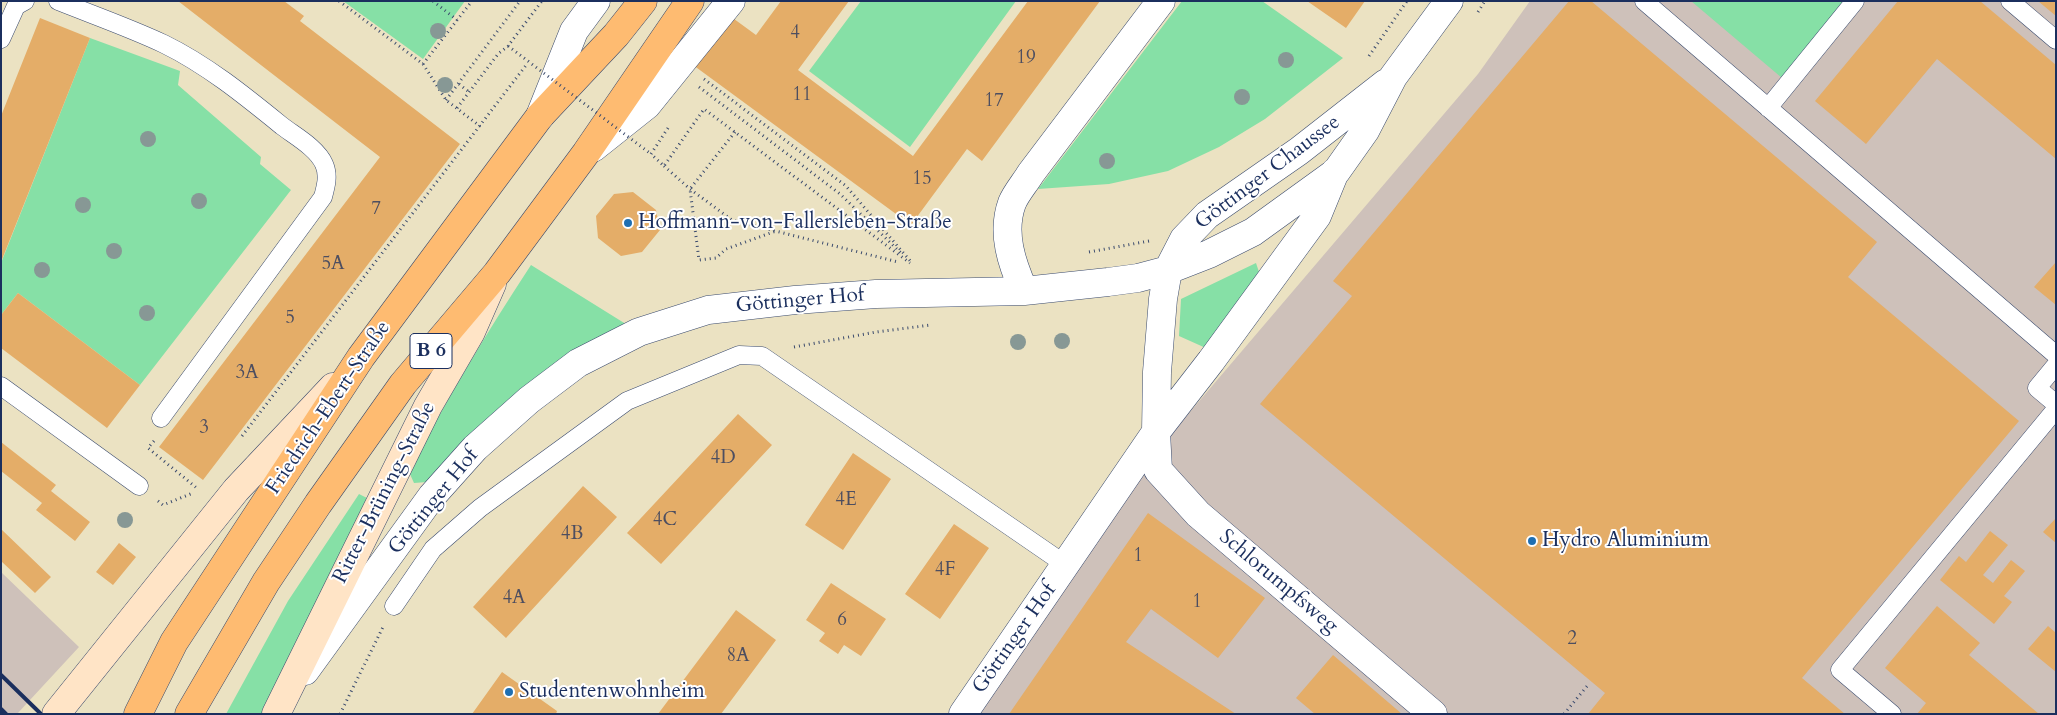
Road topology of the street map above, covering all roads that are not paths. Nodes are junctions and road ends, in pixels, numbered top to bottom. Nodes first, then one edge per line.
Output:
1 (25, 1) edge
2 (58, 1) edge
3 (596, 1) edge
4 (643, 1) edge
5 (690, 1) edge
6 (731, 1) edge
7 (1162, 1) edge
8 (1449, 1) edge
9 (1644, 1) edge
10 (1855, 1) edge
11 (2010, 1) edge
12 (1, 39) edge
13 (2056, 40) edge
14 (1393, 77) junction
15 (1768, 108) junction
16 (540, 116) junction
17 (586, 153) junction
18 (1336, 172) junction
19 (1168, 270) junction
20 (497, 273) junction
21 (1024, 291) junction
22 (2056, 355) edge
23 (361, 357) junction
24 (2056, 366) edge
25 (1, 386) edge
26 (2056, 404) edge
27 (2056, 409) edge
28 (161, 418) dead end
29 (1156, 432) junction
30 (138, 486) road end
31 (1066, 565) junction
32 (394, 606) road end
33 (278, 711) edge
34 (56, 714) edge
35 (138, 714) edge
36 (189, 714) edge
37 (963, 714) edge
38 (1433, 714) edge
39 (1892, 714) edge

1 - 12 lane
2 - 28 lane
3 - 16 street, Friedrich-Ebert-Straße
4 - 16 main road, Friedrich-Ebert-Straße / B 6
5 - 17 main road, B 6
6 - 17 street
7 - 21 street
8 - 14 street, Göttinger Chaussee
9 - 15 lane
10 - 15 lane
11 - 13 lane
14 - 18 street, Göttinger Chaussee
14 - 19 street, Göttinger Chaussee
15 - 22 lane
16 - 23 main road, Friedrich-Ebert-Straße / B 6
17 - 20 main road, B 6
18 - 19 street, Göttinger Chaussee
18 - 29 street, Göttinger Chaussee
19 - 21 street, Göttinger Hof
19 - 29 street
20 - 33 main road, Ritter-Brüning-Straße
20 - 36 main road, B 6
21 - 33 street, Göttinger Hof
23 - 34 main road
23 - 35 main road, Friedrich-Ebert-Straße / B 6
24 - 26 lane
25 - 30 lane
27 - 39 lane
29 - 31 street, Göttinger Hof
29 - 38 street, Schlorumpfsweg
31 - 32 lane, Göttinger Hof
31 - 37 street, Göttinger Hof

